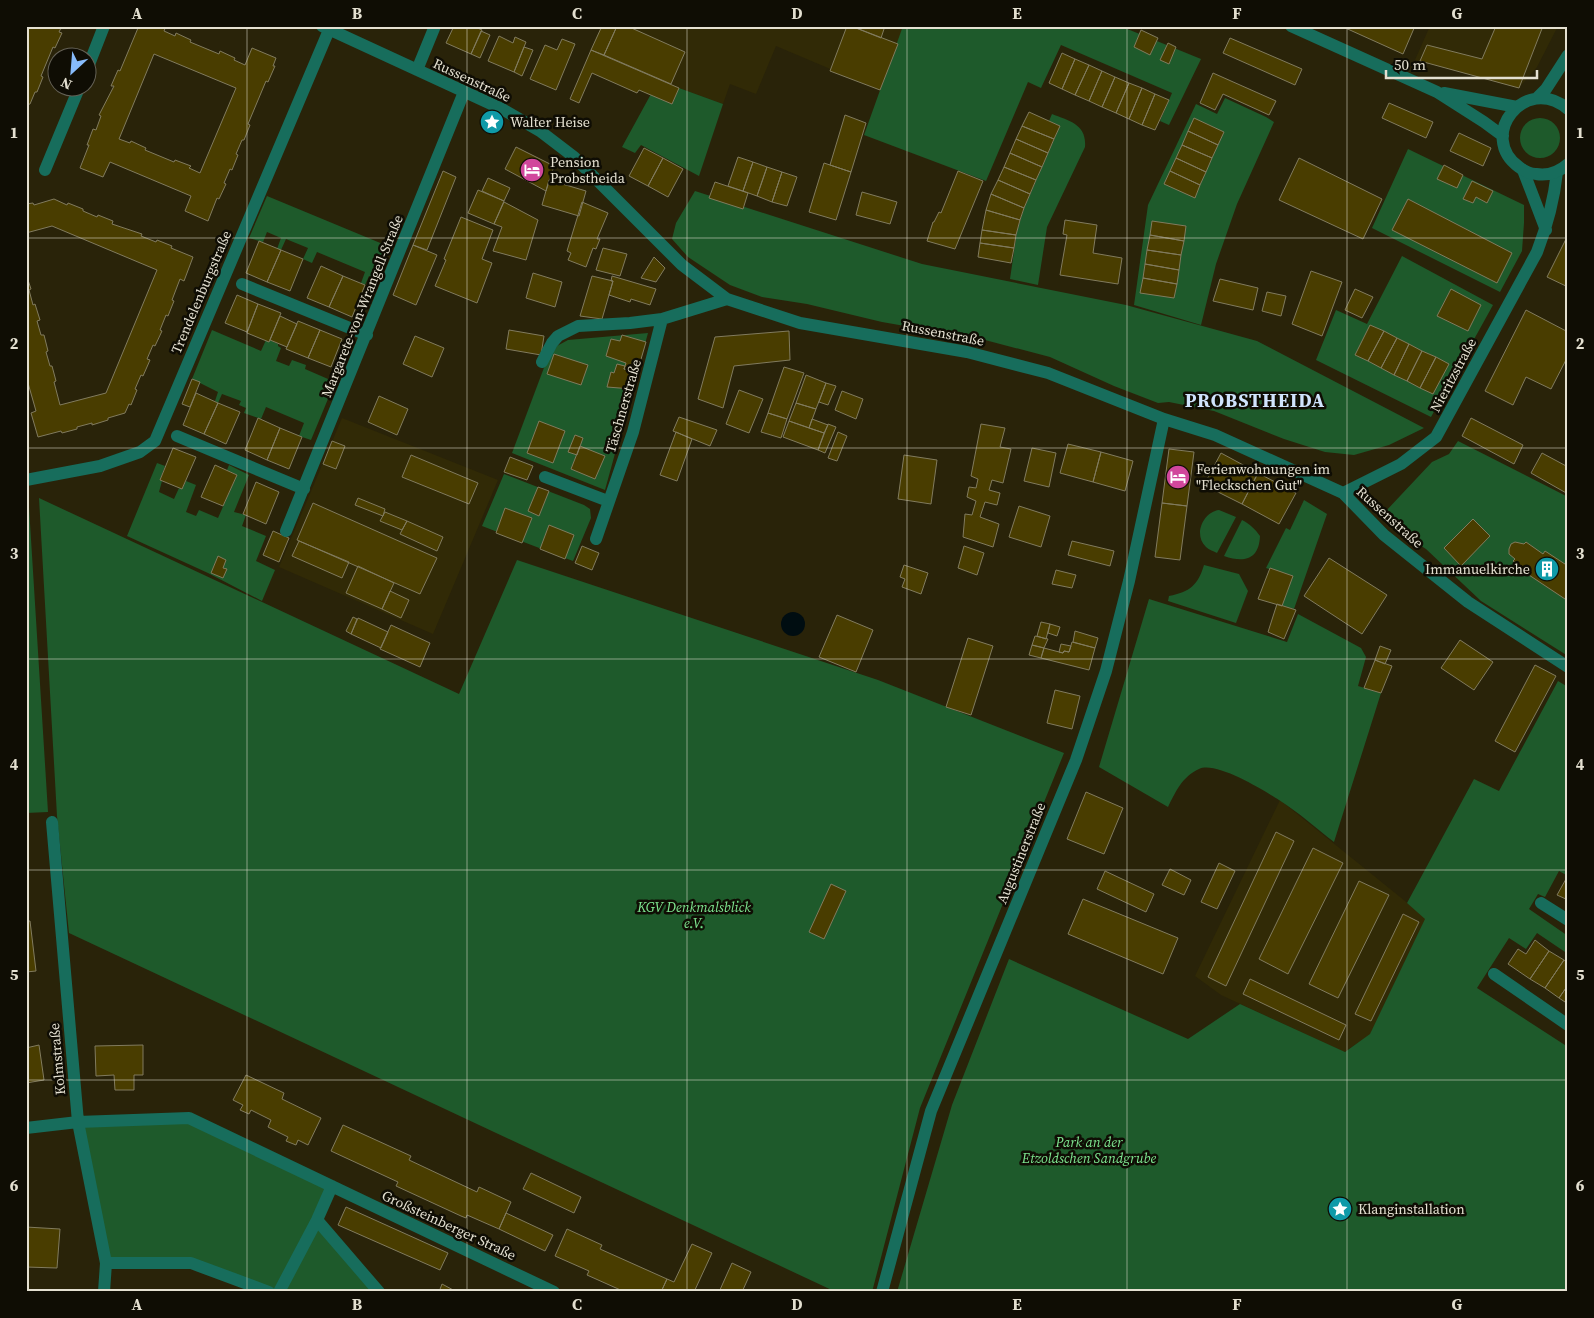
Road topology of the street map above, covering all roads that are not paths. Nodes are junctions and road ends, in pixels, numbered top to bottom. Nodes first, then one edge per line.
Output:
1 (104, 26) edge
2 (435, 26) edge
3 (1290, 26) edge
4 (325, 28) edge
5 (95, 48) edge
6 (1568, 56) edge
7 (417, 70) junction
8 (464, 92) junction
9 (1437, 92) junction
10 (75, 98) edge
11 (1537, 98) junction
12 (1516, 106) junction
13 (1568, 109) edge
14 (1502, 136) junction
15 (1564, 168) edge
16 (45, 170) dead end
17 (1523, 170) junction
18 (1546, 230) junction
19 (242, 284) dead end
20 (727, 299) junction
21 (662, 318) junction
22 (367, 335) junction
23 (542, 362) dead end
24 (1164, 419) junction
25 (177, 436) dead end
26 (545, 477) dead end
27 (26, 480) edge
28 (304, 489) junction
29 (1343, 493) junction
30 (608, 501) junction
31 (286, 531) dead end
32 (596, 539) dead end
33 (1568, 667) edge
34 (52, 822) dead end
35 (1541, 904) dead end
36 (1568, 920) edge
37 (1494, 974) dead end
38 (1568, 1025) edge
39 (78, 1122) junction
40 (26, 1128) edge
41 (332, 1186) junction
42 (317, 1220) junction
43 (106, 1263) junction
44 (104, 1292) edge
45 (269, 1292) edge
46 (279, 1292) edge
47 (379, 1292) edge
48 (554, 1292) edge
49 (882, 1292) edge

1 - 5 street
2 - 7 street
3 - 9 street
4 - 7 street, Russenstraße
4 - 27 street, Trendelenburgstraße
6 - 11 street
7 - 8 street, Russenstraße
8 - 20 street, Russenstraße
8 - 22 street, Margarete-von-Wrangell-Straße
9 - 12 street
9 - 14 street
10 - 16 street
11 - 12 street
11 - 13 street
12 - 14 street
14 - 17 street
15 - 17 street
15 - 18 street, Nieritzstraße
17 - 18 street
18 - 29 street, Nieritzstraße
19 - 22 street
20 - 21 street
20 - 24 street, Russenstraße
21 - 23 street
21 - 30 street, Täschnerstraße
22 - 28 street, Margarete-von-Wrangell-Straße
24 - 29 street, Russenstraße
24 - 49 street, Augustinerstraße
25 - 28 street
26 - 30 street
28 - 31 street, Margarete-von-Wrangell-Straße
29 - 33 street, Russenstraße
30 - 32 street, Täschnerstraße
34 - 39 street, Kolmstraße
35 - 36 street
37 - 38 street
39 - 40 street, Großsteinberger Straße
39 - 41 street, Großsteinberger Straße
39 - 43 street, Kolmstraße
41 - 42 street
41 - 48 street, Großsteinberger Straße
42 - 46 street
42 - 47 street
43 - 44 street, Kolmstraße
43 - 45 street

